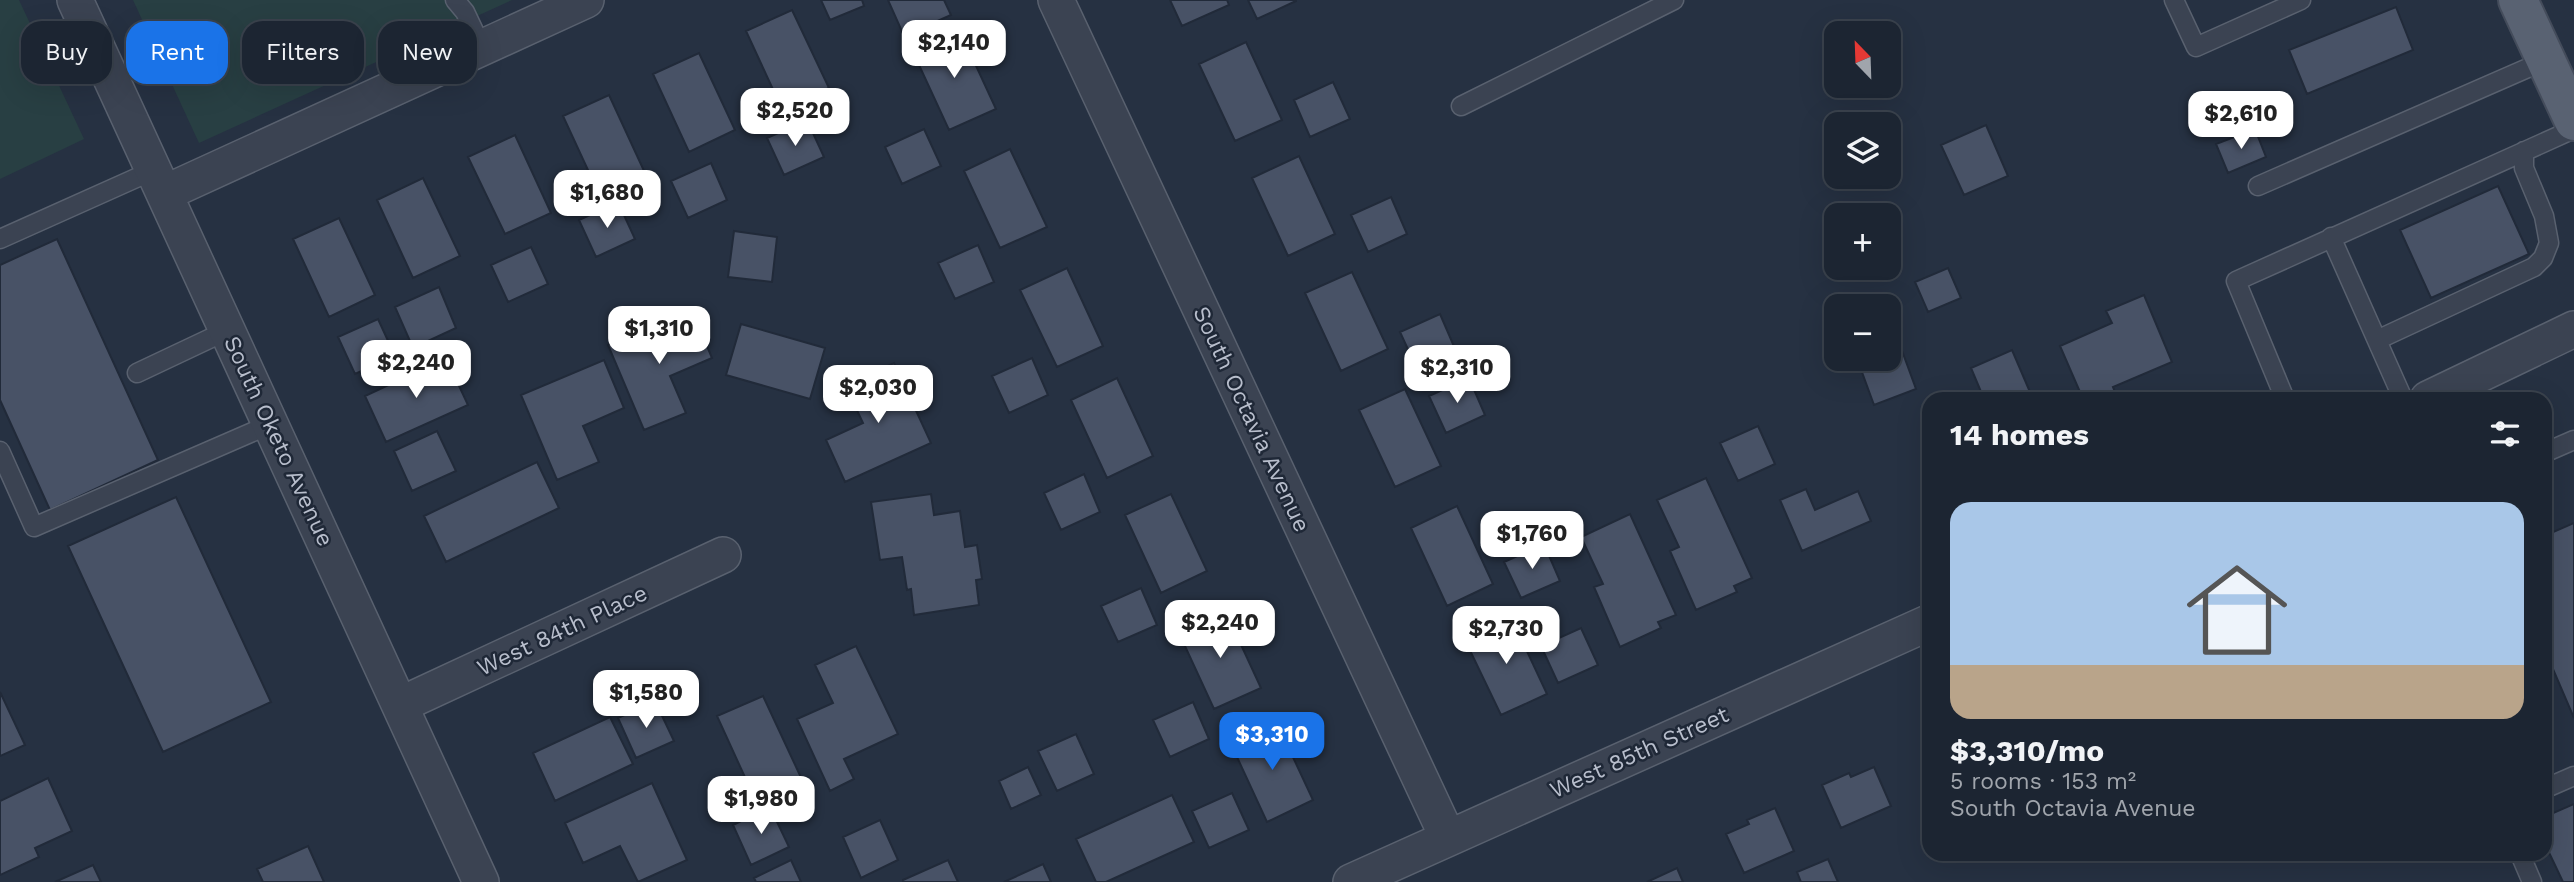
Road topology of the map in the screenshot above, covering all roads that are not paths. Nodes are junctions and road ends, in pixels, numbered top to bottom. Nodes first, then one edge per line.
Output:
1 (75, 0) edge
2 (455, 0) edge
3 (586, 0) edge
4 (1056, 0) edge
5 (1674, 0) edge
6 (2174, 0) edge
7 (2301, 0) edge
8 (2518, 0) edge
9 (482, 48) junction
10 (2546, 60) junction
11 (1461, 106) dead end
12 (2574, 121) edge
13 (2574, 129) edge
14 (2524, 151) junction
15 (159, 181) junction
16 (2258, 186) dead end
17 (2332, 237) junction
18 (0, 239) edge
19 (2574, 328) edge
20 (228, 330) junction
21 (2377, 340) junction
22 (136, 373) dead end
23 (2282, 392) edge
24 (2400, 392) edge
25 (2442, 392) edge
26 (271, 424) junction
27 (2574, 440) edge
28 (2552, 450) edge
29 (0, 451) edge
30 (723, 555) dead end
31 (1922, 626) edge
32 (400, 705) junction
33 (2574, 776) edge
34 (2552, 786) edge
35 (1448, 838) junction
36 (2523, 861) edge
37 (481, 882) edge
38 (1351, 882) edge
39 (2532, 882) edge

1 - 15 street, South Oketo Avenue
2 - 9 lane
3 - 9 street
4 - 35 street, South Octavia Avenue
5 - 11 lane
6 - 7 lane
8 - 10 main road
9 - 15 street
10 - 12 main road
10 - 16 lane
13 - 14 lane
14 - 17 lane
14 - 21 lane
15 - 18 lane
15 - 20 street, South Oketo Avenue
17 - 21 lane
17 - 23 lane
19 - 25 street
20 - 22 lane
20 - 26 street, South Oketo Avenue
21 - 24 lane
26 - 29 lane
26 - 32 street, South Oketo Avenue
27 - 28 lane
30 - 32 street, West 84th Place
31 - 35 street, West 85th Street
32 - 37 street, South Oketo Avenue
33 - 34 lane
35 - 38 street, West 85th Street
36 - 39 lane

